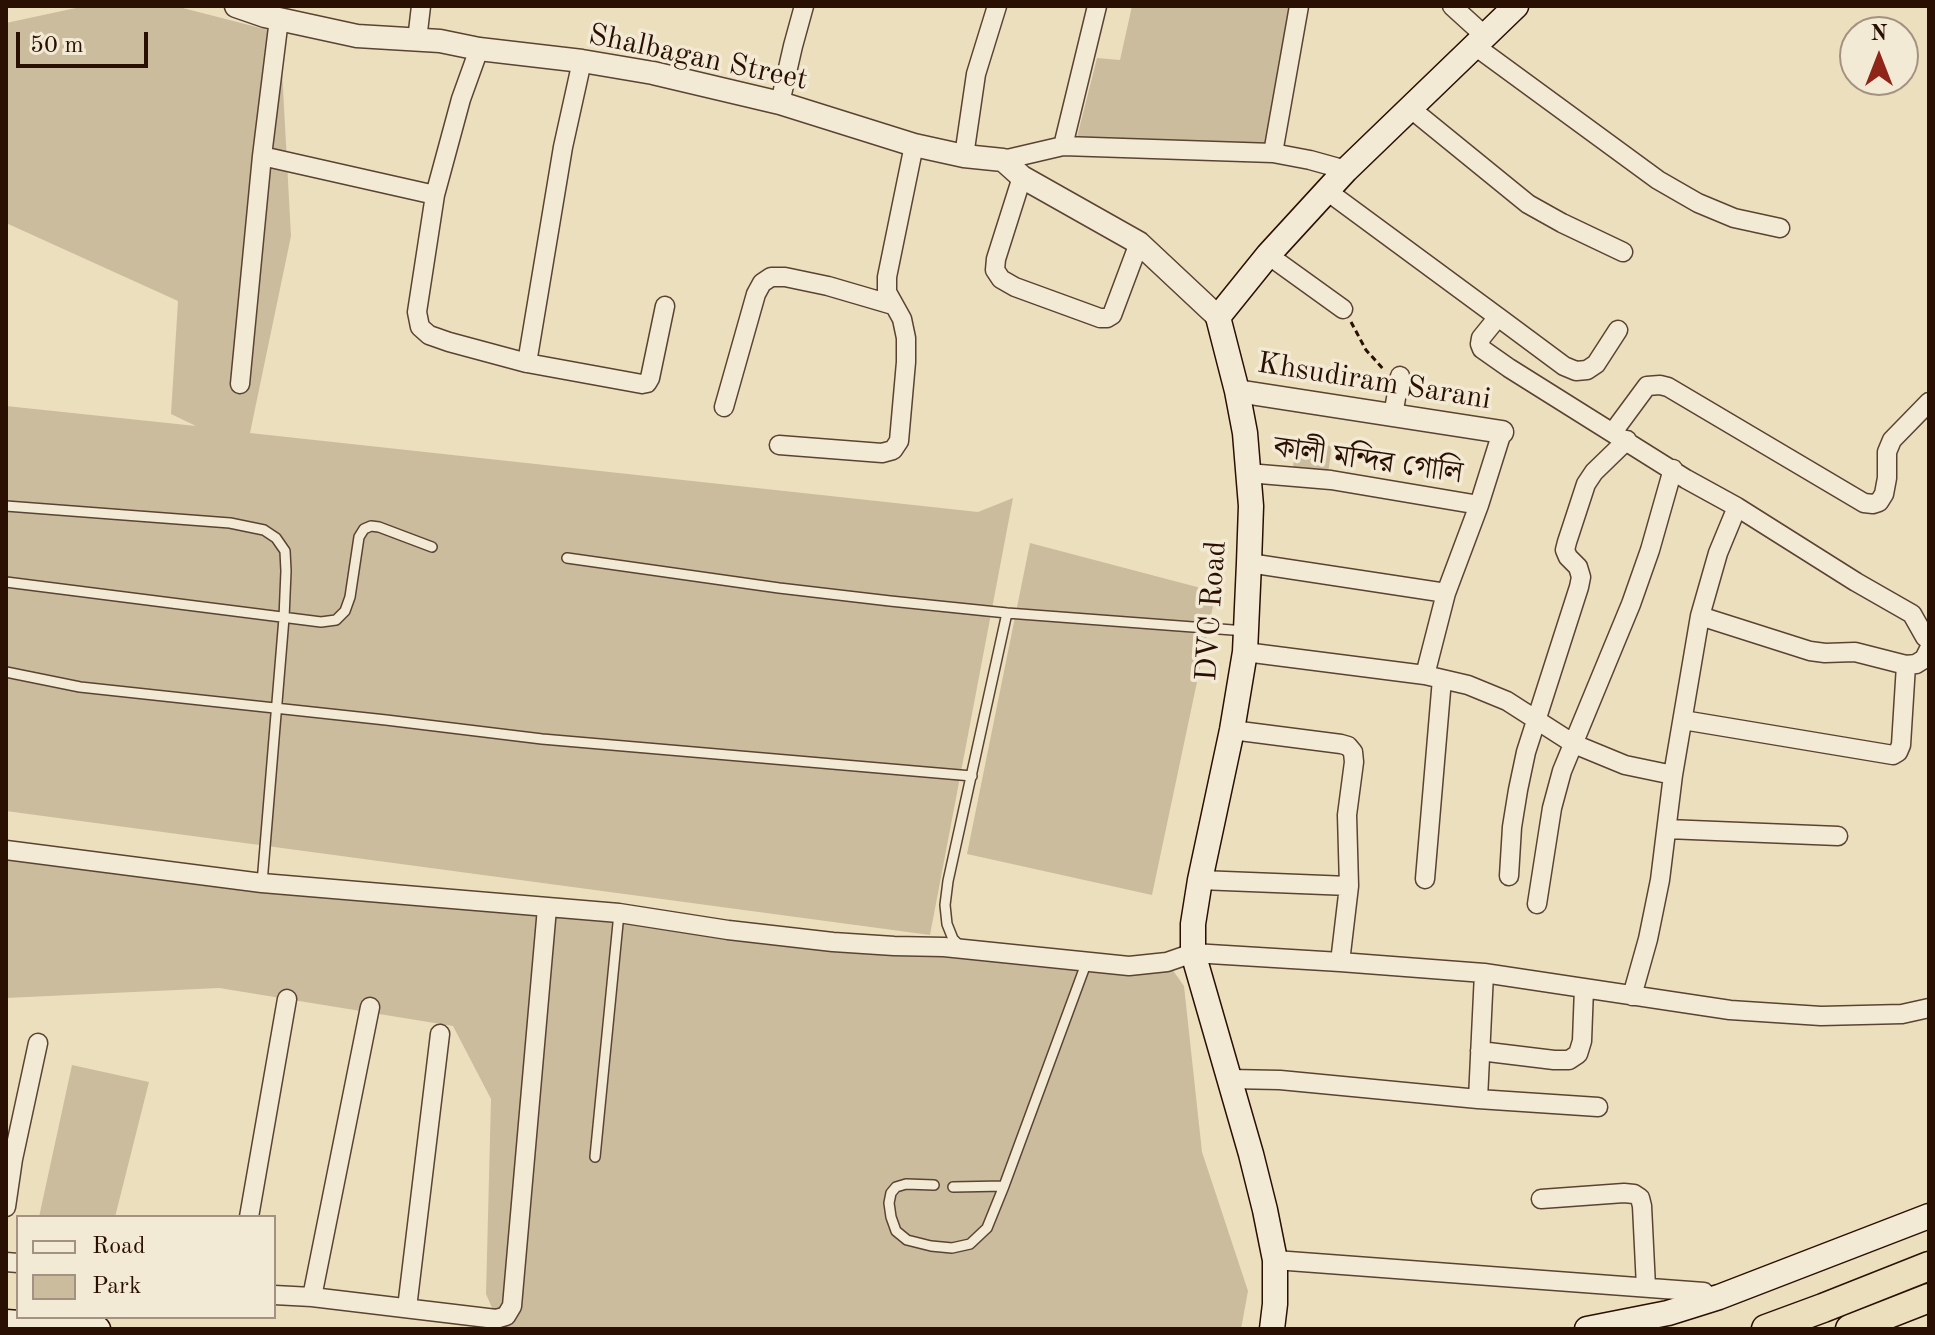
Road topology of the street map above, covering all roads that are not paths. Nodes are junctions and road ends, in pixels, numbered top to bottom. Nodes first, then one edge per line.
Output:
1 (236, 6) edge
2 (421, 6) edge
3 (804, 6) edge
4 (997, 6) edge
5 (1097, 6) edge
6 (1299, 6) edge
7 (1452, 6) edge
8 (1516, 6) edge
9 (268, 14) edge
10 (417, 40) junction
11 (1480, 41) junction
12 (479, 49) junction
13 (582, 61) junction
14 (780, 103) junction
15 (1410, 108) junction
16 (914, 145) junction
17 (1063, 146) junction
18 (1273, 153) junction
19 (262, 156) junction
20 (964, 156) junction
21 (1003, 160) junction
22 (1346, 170) junction
23 (1022, 177) junction
24 (1327, 191) junction
25 (435, 195) junction
26 (1780, 228) dead end
27 (1139, 243) junction
28 (1623, 252) dead end
29 (1268, 255) junction
30 (893, 305) junction
31 (665, 306) dead end
32 (1343, 309) road end
33 (1218, 317) junction
34 (1498, 317) junction
35 (1618, 330) dead end
36 (527, 363) junction
37 (1400, 376) road end
38 (240, 384) dead end
39 (1237, 391) junction
40 (1929, 402) edge
41 (724, 407) dead end
42 (1393, 415) junction
43 (1502, 432) joint
44 (1620, 436) junction
45 (779, 445) dead end
46 (1673, 469) junction
47 (1248, 473) junction
48 (1479, 505) junction
49 (6, 506) edge
50 (1737, 507) junction
51 (432, 547) dead end
52 (567, 558) dead end
53 (1249, 563) junction
54 (6, 582) edge
55 (1446, 593) junction
56 (1007, 613) junction
57 (1700, 616) junction
58 (284, 618) junction
59 (1929, 640) edge
60 (1245, 642) junction
61 (1929, 649) edge
62 (1906, 665) junction
63 (6, 672) edge
64 (1433, 677) junction
65 (276, 708) junction
66 (1535, 719) junction
67 (1683, 720) junction
68 (1232, 730) junction
69 (1574, 744) junction
70 (1673, 775) junction
71 (972, 776) junction
72 (1667, 829) junction
73 (1838, 836) dead end
74 (6, 850) edge
75 (1509, 876) dead end
76 (1425, 879) dead end
77 (1200, 880) junction
78 (262, 883) junction
79 (1349, 886) junction
80 (1537, 904) dead end
81 (547, 908) junction
82 (619, 913) junction
83 (962, 948) junction
84 (1193, 953) junction
85 (1087, 961) junction
86 (1340, 962) junction
87 (1484, 973) junction
88 (1584, 988) junction
89 (1632, 996) junction
90 (287, 999) dead end
91 (370, 1007) dead end
92 (1929, 1008) edge
93 (440, 1034) dead end
94 (38, 1043) dead end
95 (1480, 1051) junction
96 (1230, 1079) junction
97 (1478, 1099) junction
98 (1598, 1107) dead end
99 (595, 1157) dead end
100 (934, 1185) dead end
101 (1004, 1186) junction
102 (953, 1187) dead end
103 (1541, 1199) dead end
104 (6, 1207) edge
105 (249, 1215) edge
106 (1929, 1216) edge
107 (1275, 1260) junction
108 (1929, 1266) edge
109 (1646, 1287) junction
110 (1704, 1292) dead end
111 (276, 1295) edge
112 (312, 1297) junction
113 (1929, 1298) edge
114 (407, 1308) junction
115 (6, 1322) edge
116 (98, 1329) edge
117 (1272, 1329) edge
118 (1587, 1329) edge
119 (1766, 1329) edge
120 (1850, 1329) edge

1 - 9 street, Shalbagan Street
2 - 10 street
3 - 14 street
4 - 20 street
5 - 17 street
6 - 18 street
7 - 11 street
8 - 11 main road
9 - 10 street, Shalbagan Street
9 - 19 street
10 - 12 street, Shalbagan Street
11 - 15 main road
11 - 26 street
12 - 13 street, Shalbagan Street
12 - 25 street
13 - 14 street, Shalbagan Street
13 - 36 street
14 - 16 street, Shalbagan Street
15 - 22 main road
15 - 28 street
16 - 20 street, Shalbagan Street
16 - 30 street
17 - 18 street
17 - 21 street
18 - 22 street
19 - 25 street
19 - 38 street
20 - 21 street, Shalbagan Street
21 - 23 street
22 - 24 main road
23 - 27 street
23 - 27 street
24 - 29 main road
24 - 34 street
25 - 36 street
27 - 33 street
29 - 32 street
29 - 33 main road
30 - 41 street
30 - 45 street
31 - 36 street
33 - 39 main road, DVC Road
34 - 35 street
34 - 44 street
37 - 42 street
39 - 42 street, Khsudiram Sarani
39 - 47 main road, DVC Road
40 - 44 street
42 - 43 street, Khsudiram Sarani
43 - 48 street
44 - 46 street
44 - 66 street
46 - 50 street
46 - 69 street
47 - 48 street, কালী মন্দির গোলি
47 - 53 main road, DVC Road
48 - 55 street
49 - 58 lane
50 - 57 street
50 - 59 street
51 - 58 lane
52 - 56 lane
53 - 55 street
53 - 60 main road, DVC Road
54 - 58 lane
55 - 64 street
56 - 60 lane
56 - 71 lane
57 - 62 street
57 - 67 street
58 - 65 lane
60 - 64 street
60 - 68 main road, DVC Road
61 - 62 street
62 - 67 street
63 - 65 lane
64 - 66 street
64 - 76 street
65 - 71 lane
65 - 78 lane
66 - 69 street
66 - 75 street
67 - 70 street
68 - 77 main road, DVC Road
68 - 79 street
69 - 70 street
69 - 80 street
70 - 72 street
71 - 83 lane
72 - 73 street
72 - 89 street
74 - 78 street
77 - 79 street
77 - 84 main road, DVC Road
78 - 81 street
79 - 86 street
81 - 82 street
81 - 114 street
82 - 83 street
82 - 99 lane
83 - 85 street
84 - 85 street
84 - 86 street
84 - 96 main road, DVC Road
85 - 101 lane
86 - 87 street
87 - 88 street
87 - 95 street
88 - 89 street
88 - 95 street
89 - 92 street
90 - 105 street
91 - 112 street
93 - 114 street
94 - 104 street
95 - 97 street
96 - 97 street
96 - 107 main road, DVC Road
97 - 98 street
100 - 101 lane
101 - 102 lane
103 - 109 street
106 - 118 main road
107 - 109 street
107 - 117 main road, DVC Road
108 - 119 highway
109 - 110 street
111 - 112 street
112 - 114 street
113 - 120 highway
115 - 116 main road

